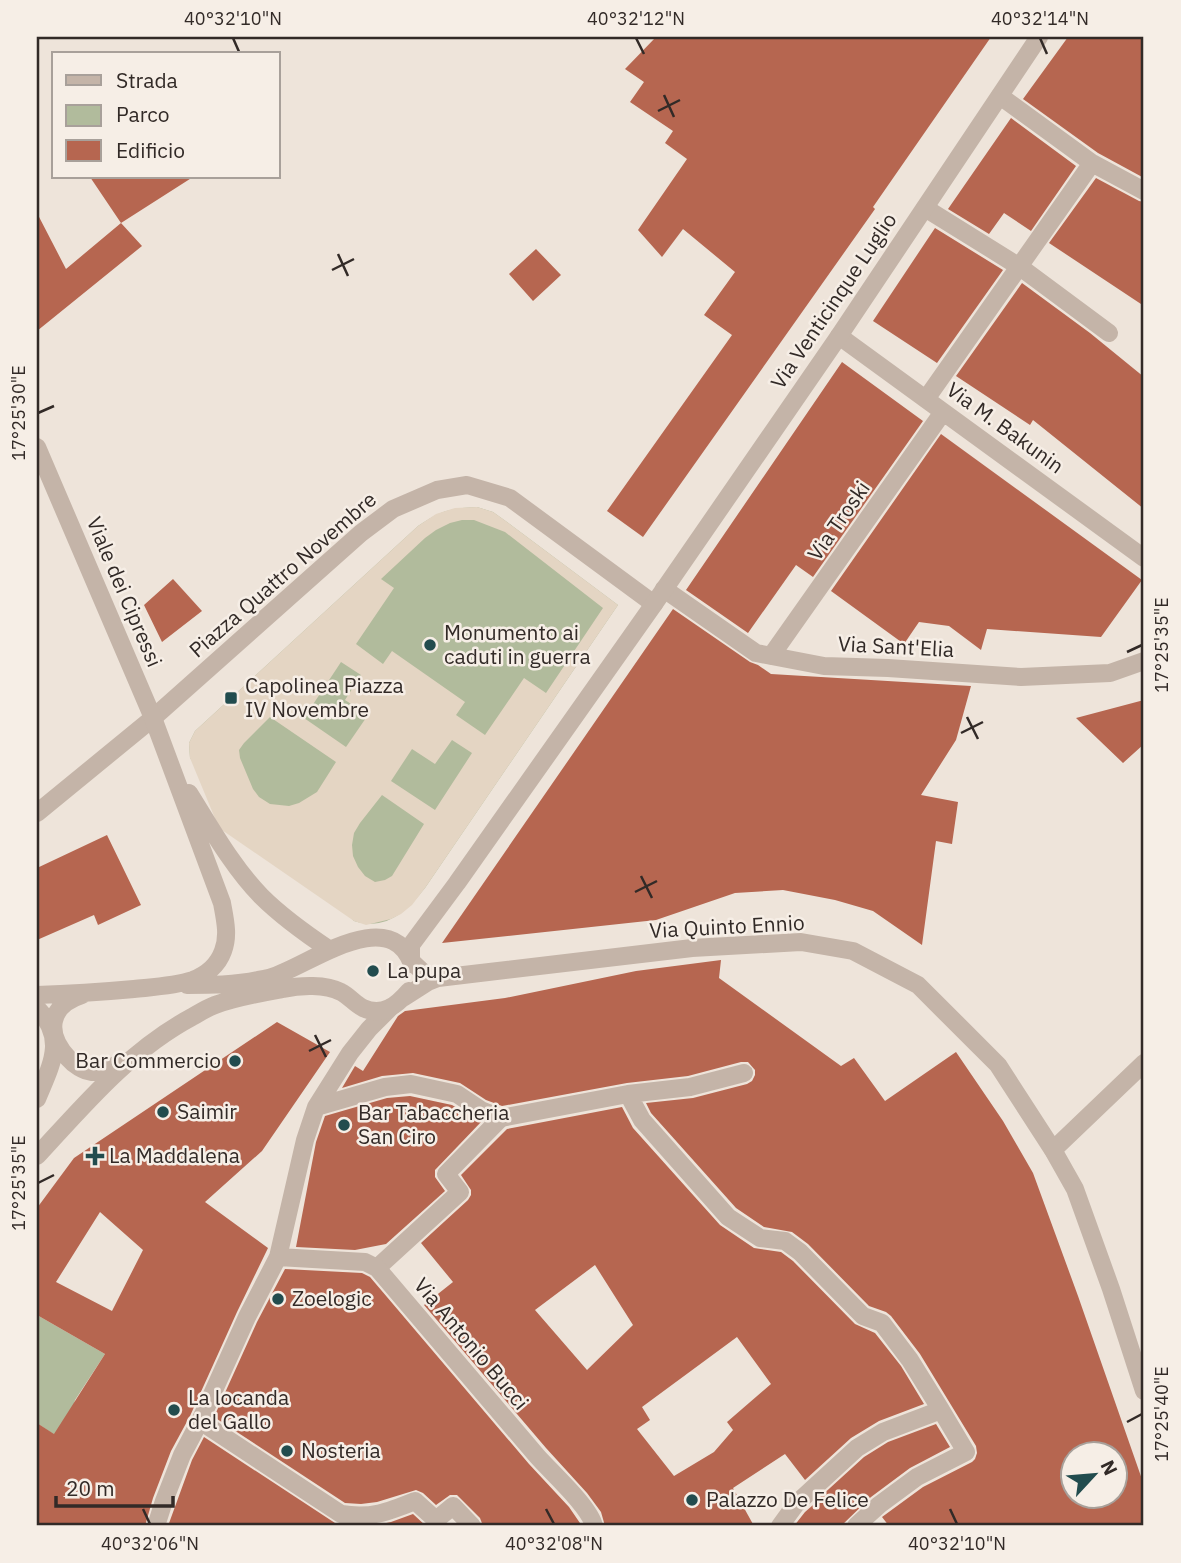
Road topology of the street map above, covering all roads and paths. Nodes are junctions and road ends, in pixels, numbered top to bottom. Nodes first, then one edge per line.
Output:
1 (1039, 37) edge
2 (1000, 96) junction
3 (1091, 163) junction
4 (1144, 191) edge
5 (925, 208) junction
6 (1020, 267) junction
7 (1109, 333) dead end
8 (839, 336) junction
9 (926, 399) junction
10 (943, 411) junction
11 (37, 447) edge
12 (1144, 558) edge
13 (659, 596) junction
14 (771, 656) junction
15 (1144, 661) edge
16 (153, 718) junction
17 (167, 757) junction
18 (37, 813) edge
19 (330, 950) junction
20 (411, 961) junction
21 (438, 978) junction
22 (172, 985) junction
23 (89, 993) junction
24 (37, 995) edge
25 (396, 1003) junction
26 (37, 1008) edge
27 (53, 1035) junction
28 (138, 1053) junction
29 (1144, 1063) edge
30 (744, 1073) dead end
31 (628, 1094) junction
32 (37, 1099) edge
33 (316, 1107) junction
34 (501, 1118) junction
35 (1053, 1150) junction
36 (37, 1156) edge
37 (278, 1257) junction
38 (377, 1268) junction
39 (1144, 1391) edge
40 (942, 1410) junction
41 (200, 1421) junction
42 (156, 1526) edge
43 (472, 1526) edge
44 (594, 1526) edge
45 (780, 1526) edge
46 (856, 1526) edge

1 - 2 street, Via Venticinque Luglio
2 - 3 street
2 - 5 street, Via Venticinque Luglio
3 - 4 street
3 - 6 street
5 - 6 street
5 - 8 street, Via Venticinque Luglio
6 - 7 street
6 - 9 street
8 - 9 street, Via M. Bakunin
8 - 13 street, Via Venticinque Luglio
9 - 10 street, Via M. Bakunin
10 - 12 street, Via M. Bakunin
10 - 14 street, Via Troski
11 - 16 street, Viale dei Cipressi
13 - 14 street, Via Sant'Elia
13 - 16 street, Piazza Quattro Novembre
13 - 20 street
14 - 15 street, Via Sant'Elia
16 - 17 street, Viale dei Cipressi
16 - 18 street, Piazza Quattro Novembre
17 - 19 street
17 - 22 street
19 - 20 street
19 - 22 street
20 - 21 street
20 - 25 street
21 - 25 street, Via Quinto Ennio
21 - 35 street, Via Quinto Ennio
22 - 23 street
23 - 24 street
23 - 27 street
25 - 28 street
25 - 33 street
26 - 27 street
27 - 28 street
27 - 32 street
28 - 36 street
29 - 35 street
30 - 31 street
31 - 34 street
31 - 40 street
33 - 34 street
33 - 37 street
34 - 38 street
35 - 39 street, Via Quinto Ennio
37 - 38 street
37 - 41 street
38 - 44 street, Via Antonio Bucci
40 - 45 street
40 - 46 street
41 - 42 street
41 - 43 street

